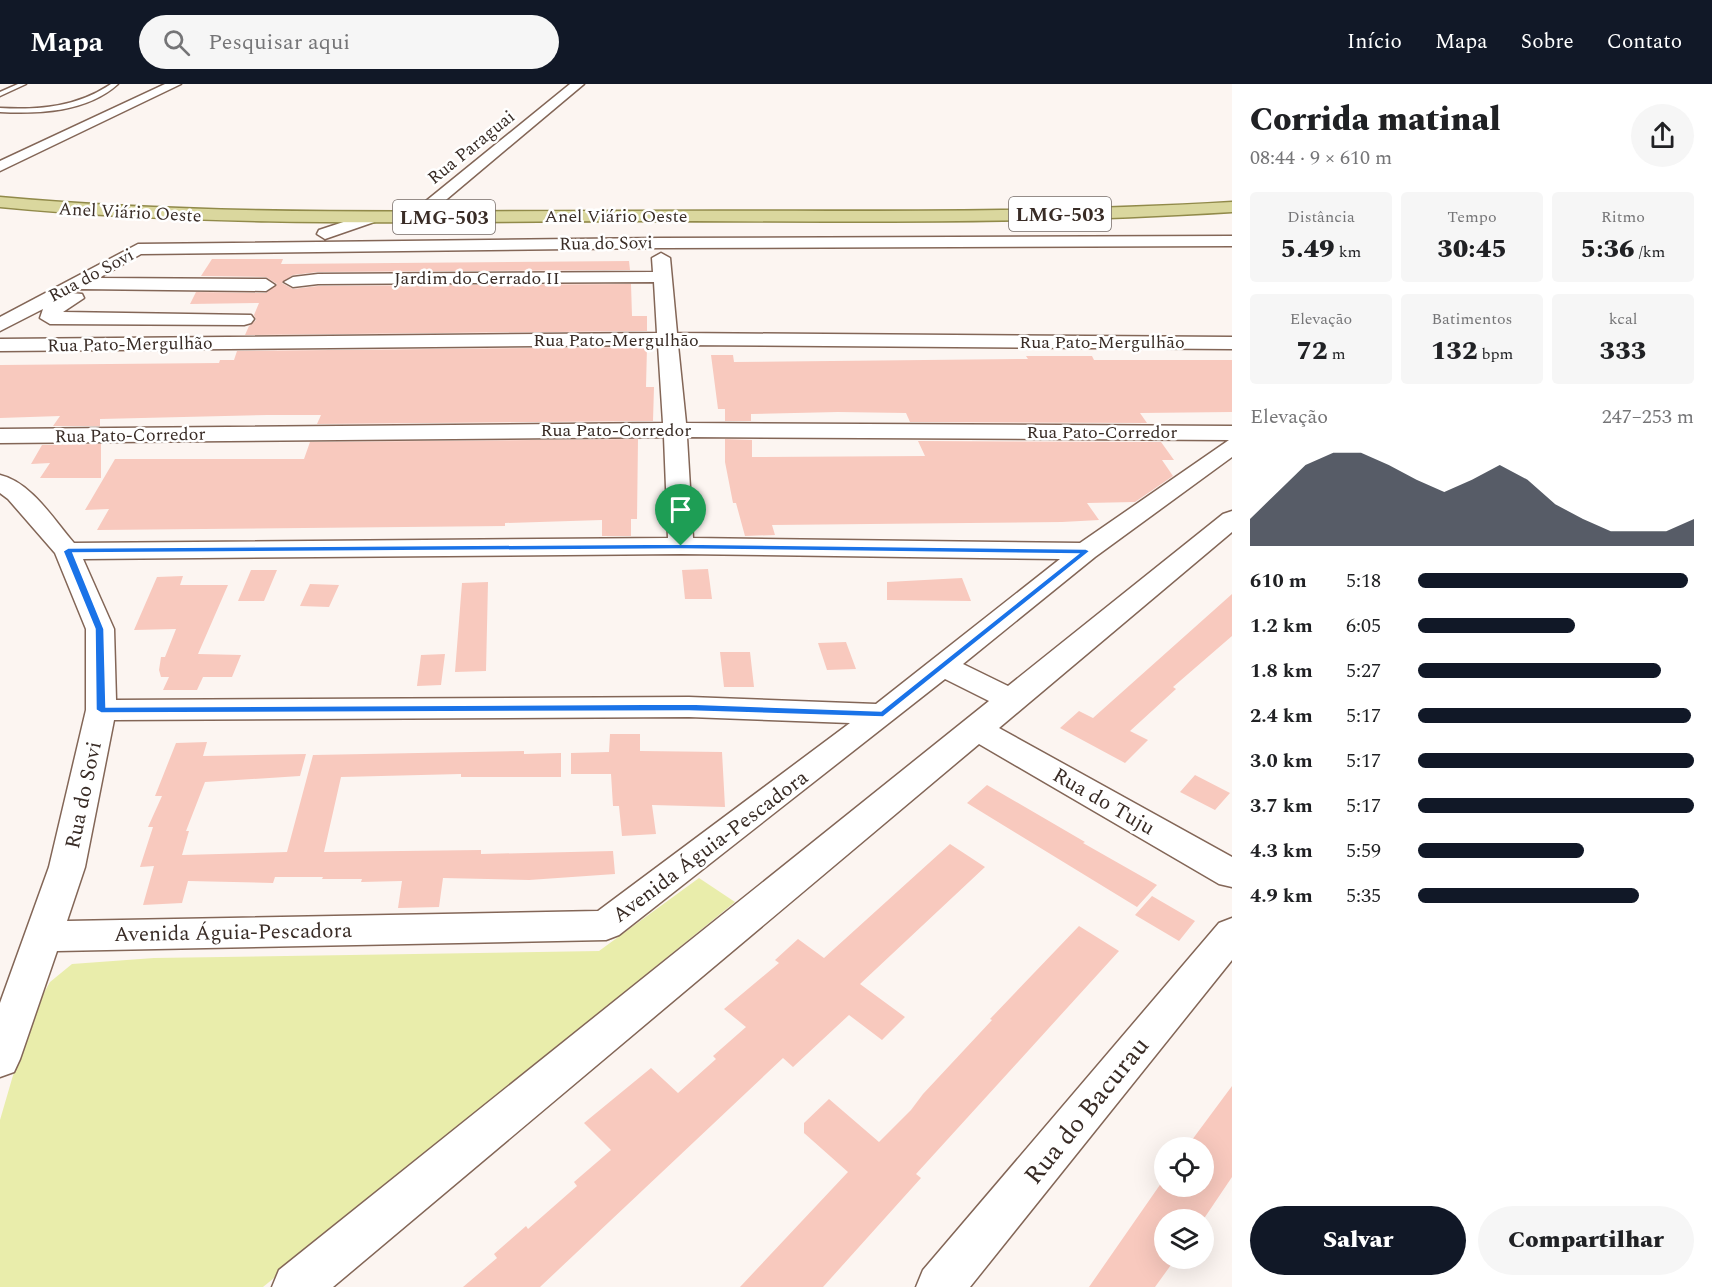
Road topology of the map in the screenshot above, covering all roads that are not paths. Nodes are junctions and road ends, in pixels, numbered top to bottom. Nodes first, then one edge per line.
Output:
1 (23, 84) edge
2 (115, 84) edge
3 (175, 84) edge
4 (578, 84) edge
5 (0, 94) edge
6 (0, 110) edge
7 (0, 167) edge
8 (0, 202) edge
9 (1232, 207) edge
10 (300, 217) junction
11 (416, 217) junction
12 (374, 218) junction
13 (322, 240) junction
14 (1232, 241) edge
15 (660, 243) junction
16 (171, 260) dead end
17 (250, 260) dead end
18 (662, 277) junction
19 (293, 282) dead end
20 (75, 283) junction
21 (100, 284) junction
22 (152, 284) junction
23 (236, 285) junction
24 (266, 285) dead end
25 (244, 319) dead end
26 (0, 325) edge
27 (668, 339) junction
28 (1232, 343) edge
29 (0, 345) edge
30 (675, 430) junction
31 (1232, 433) edge
32 (0, 436) edge
33 (1232, 446) edge
34 (0, 482) edge
35 (1232, 519) edge
36 (681, 546) junction
37 (68, 551) junction
38 (1086, 551) junction
39 (943, 666) junction
40 (1012, 700) junction
41 (101, 710) junction
42 (883, 714) junction
43 (976, 729) junction
44 (1232, 874) edge
45 (1232, 933) edge
46 (44, 936) junction
47 (0, 1059) edge
48 (296, 1287) edge
49 (940, 1287) edge

1 - 5 lane
2 - 6 lane
3 - 7 street
4 - 11 street, Rua Paraguai
8 - 10 main road, Anel Viário Oeste / LMG-503
9 - 11 main road, Anel Viário Oeste / LMG-503
10 - 12 main road, Anel Viário Oeste / LMG-503
10 - 13 street
11 - 12 main road, Anel Viário Oeste / LMG-503
12 - 13 street
13 - 15 street, Rua do Sovi
13 - 20 street, Rua do Sovi
14 - 15 street, Rua do Sovi
15 - 18 street
16 - 22 street
17 - 23 street
18 - 19 street, Jardim do Cerrado II
18 - 27 street
20 - 21 street
20 - 26 street, Rua do Sovi
21 - 22 street
21 - 25 street
22 - 23 street
23 - 24 street
27 - 28 street, Rua Pato-Mergulhão
27 - 29 street, Rua Pato-Mergulhão
27 - 30 street
30 - 31 street, Rua Pato-Corredor
30 - 32 street, Rua Pato-Corredor
30 - 36 street
33 - 38 street, Avenida Águia-Pescadora
34 - 37 street, Rua do Sovi
35 - 40 street
36 - 37 street
36 - 38 street
37 - 41 street, Rua do Sovi
38 - 39 street, Avenida Águia-Pescadora
39 - 40 street
39 - 42 street, Avenida Águia-Pescadora
40 - 43 street
41 - 42 street
41 - 46 street, Rua do Sovi
42 - 46 street, Avenida Águia-Pescadora
43 - 44 street, Rua do Tuju
43 - 48 street
45 - 49 street, Rua do Bacurau
46 - 47 street, Rua do Sovi

